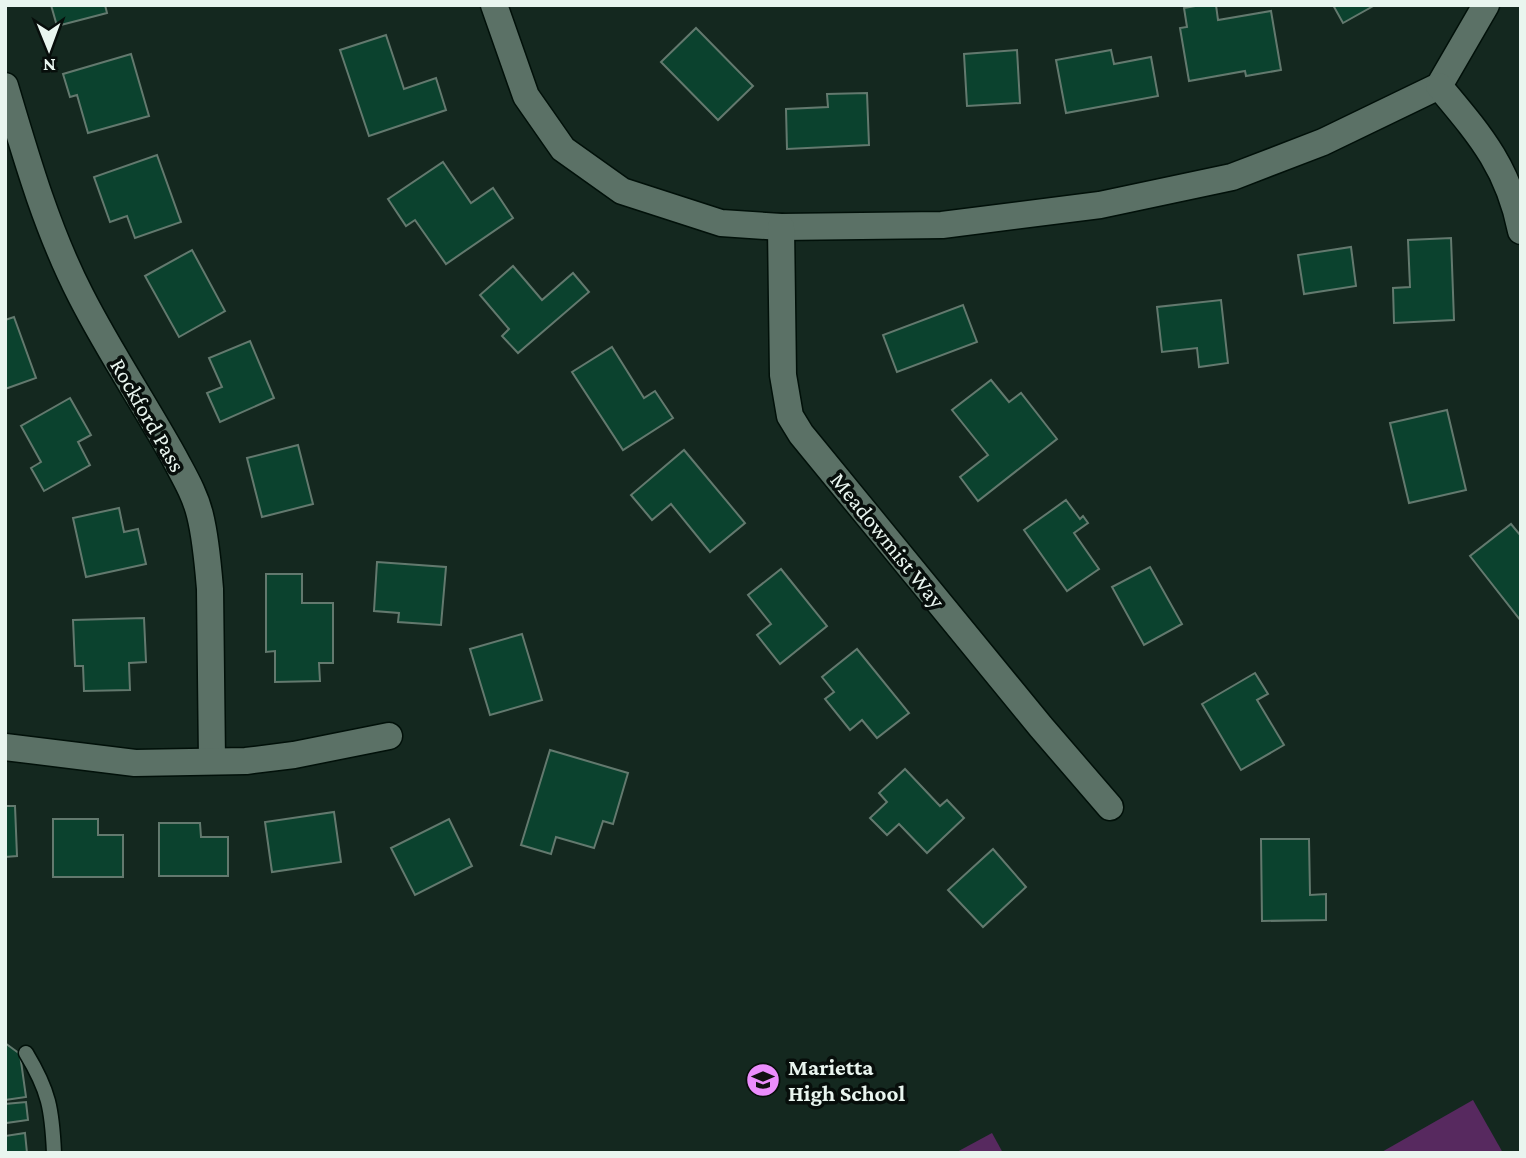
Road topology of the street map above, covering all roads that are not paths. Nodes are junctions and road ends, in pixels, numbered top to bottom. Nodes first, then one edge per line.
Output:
1 (495, 5) edge
2 (1486, 5) edge
3 (5, 86) edge
4 (1439, 86) junction
5 (781, 227) junction
6 (1521, 230) edge
7 (389, 736) dead end
8 (5, 747) edge
9 (212, 761) junction
10 (1110, 807) dead end
11 (26, 1053) dead end
12 (54, 1153) edge

1 - 5 street
2 - 4 street
3 - 9 street, Rockford Pass
4 - 5 street
4 - 6 street
5 - 10 street, Meadowmist Way
7 - 9 street
8 - 9 street
11 - 12 lane

